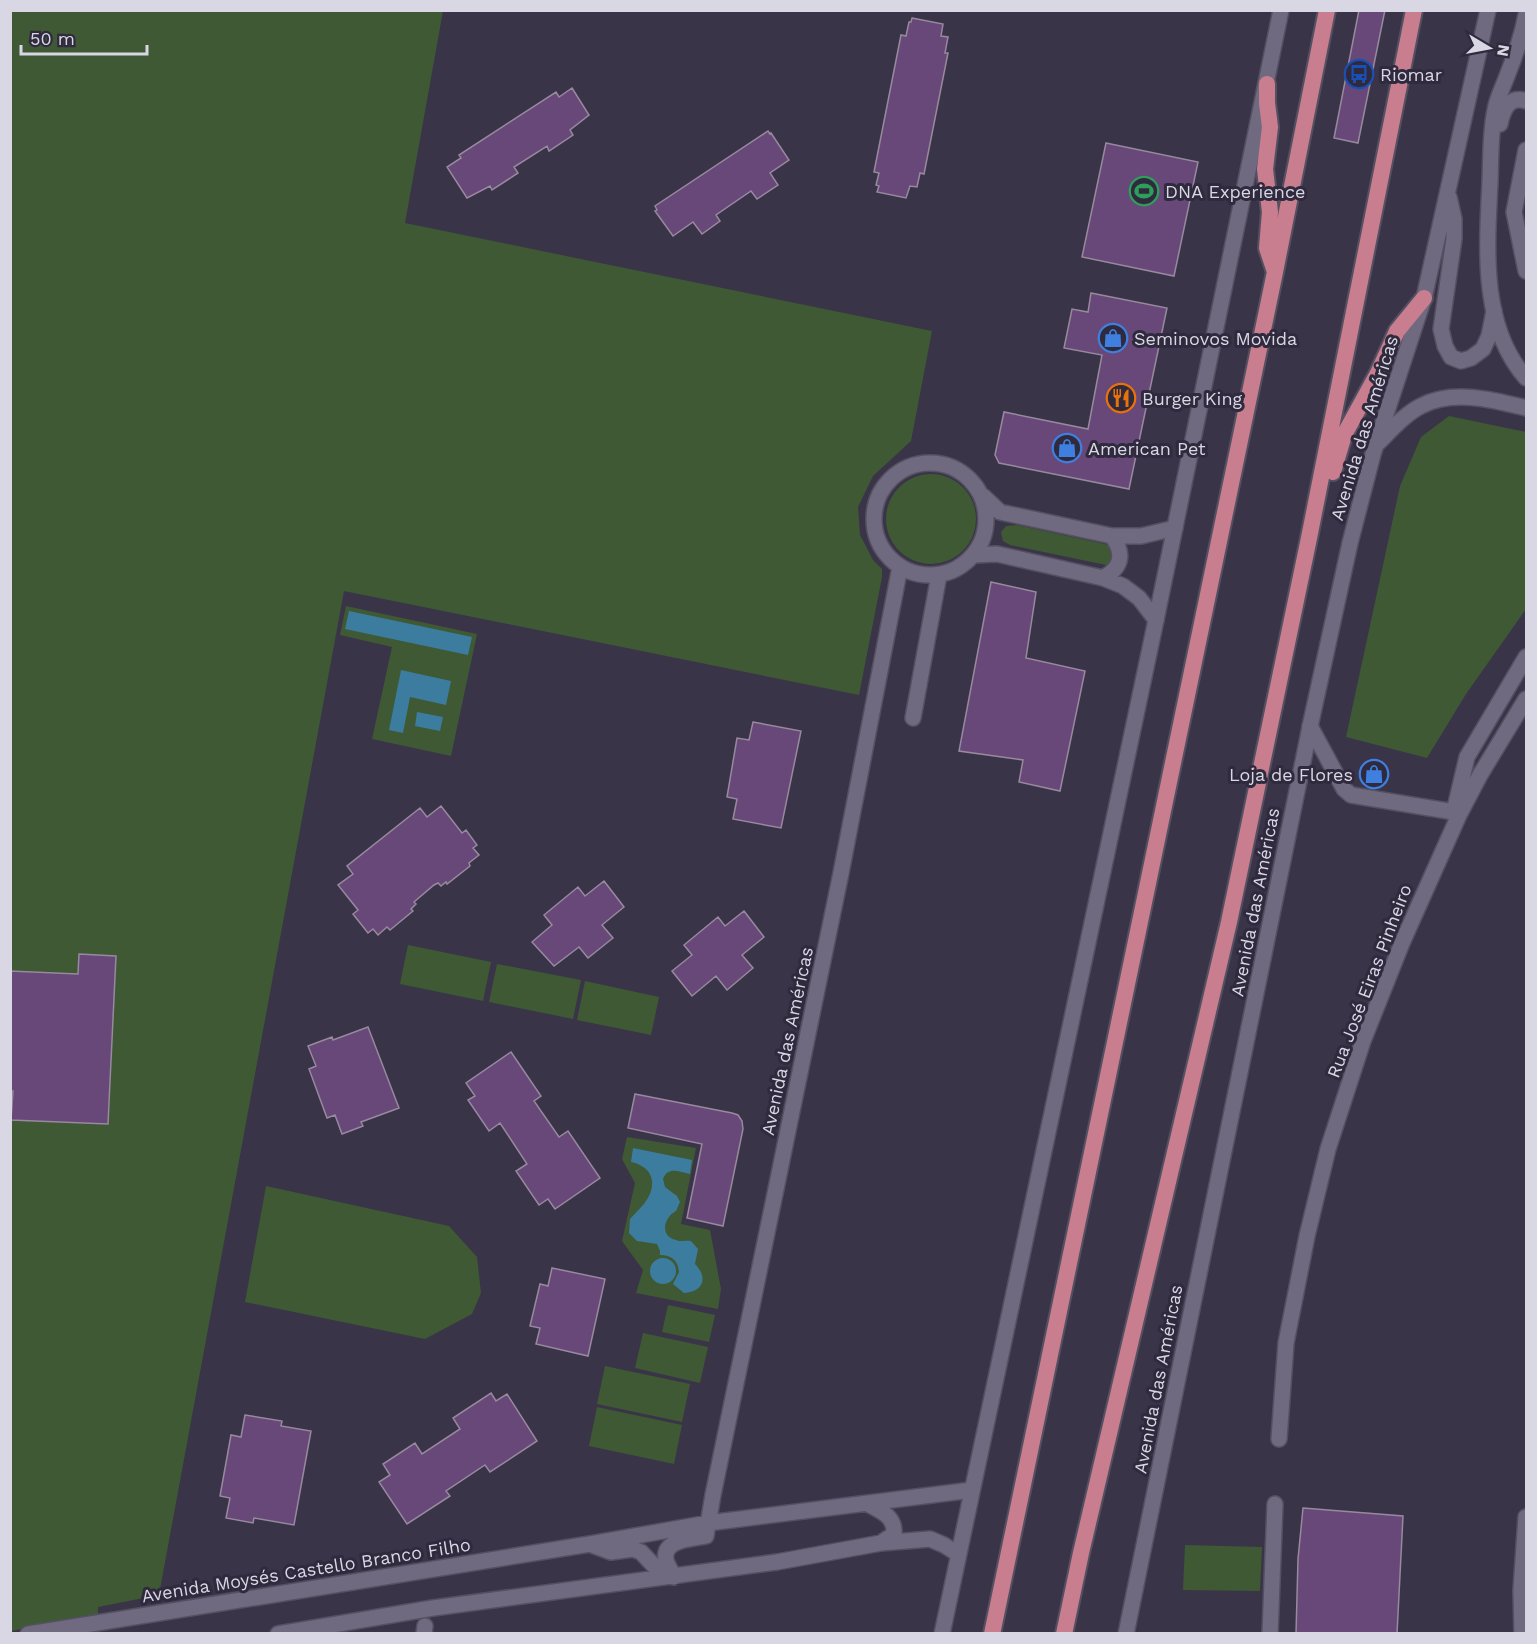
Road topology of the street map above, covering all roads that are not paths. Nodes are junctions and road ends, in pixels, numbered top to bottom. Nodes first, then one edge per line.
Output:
1 (1281, 10) edge
2 (1327, 10) edge
3 (1414, 10) edge
4 (1488, 10) edge
5 (1527, 15) edge
6 (1267, 84) junction
7 (1527, 101) edge
8 (1527, 150) edge
9 (1491, 164) junction
10 (1448, 194) junction
11 (1527, 271) edge
12 (1275, 273) junction
13 (1424, 298) junction
14 (1494, 311) junction
15 (1527, 378) edge
16 (1527, 408) edge
17 (1376, 445) junction
18 (981, 494) junction
19 (1175, 528) junction
20 (1112, 536) junction
21 (1309, 538) junction
22 (974, 555) junction
23 (900, 567) junction
24 (939, 575) junction
25 (1103, 578) junction
26 (1156, 620) junction
27 (1527, 657) edge
28 (1527, 699) edge
29 (914, 717) dead end
30 (1310, 726) junction
31 (1457, 813) junction
32 (1279, 1438) dead end
33 (972, 1490) junction
34 (868, 1504) junction
35 (1275, 1504) dead end
36 (1527, 1517) edge
37 (708, 1523) junction
38 (881, 1543) junction
39 (590, 1544) junction
40 (1081, 1553) junction
41 (958, 1554) junction
42 (675, 1577) junction
43 (1135, 1594) junction
44 (28, 1634) edge
45 (278, 1634) edge
46 (942, 1634) edge
47 (992, 1634) edge
48 (1064, 1634) edge
49 (1075, 1634) edge
50 (1126, 1634) edge
51 (1132, 1634) edge
52 (1270, 1634) edge
53 (1522, 1634) edge

1 - 6 street
2 - 12 highway
3 - 21 highway, Avenida das Américas
4 - 10 street, Avenida das Américas
5 - 9 street
6 - 12 highway
6 - 19 street
7 - 9 street
8 - 11 street
9 - 14 street
10 - 13 street, Avenida das Américas
10 - 14 street
12 - 47 highway
13 - 17 street, Avenida das Américas
13 - 21 highway
14 - 15 street
16 - 17 street
17 - 30 street, Avenida das Américas
18 - 20 street
18 - 22 street
18 - 23 street
19 - 20 street
19 - 26 street
20 - 25 street
21 - 40 highway, Avenida das Américas
22 - 24 street
22 - 25 street
23 - 24 street
23 - 37 street, Avenida das Américas
24 - 29 street
25 - 26 street
26 - 33 street
27 - 31 street
28 - 31 street, Rua José Eiras Pinheiro
30 - 31 street
30 - 43 street, Avenida das Américas
31 - 32 street, Rua José Eiras Pinheiro
33 - 34 street, Avenida Moysés Castello Branco Filho
33 - 41 street
34 - 37 street, Avenida Moysés Castello Branco Filho
34 - 38 street
35 - 52 street
36 - 53 street
37 - 39 street, Avenida Moysés Castello Branco Filho
37 - 42 street
38 - 41 street
38 - 42 street
39 - 42 street, Avenida Moysés Castello Branco Filho
39 - 44 street, Avenida Moysés Castello Branco Filho
40 - 48 highway, Avenida das Américas
40 - 49 highway
41 - 46 street
42 - 45 street
43 - 50 street, Avenida das Américas
43 - 51 street

